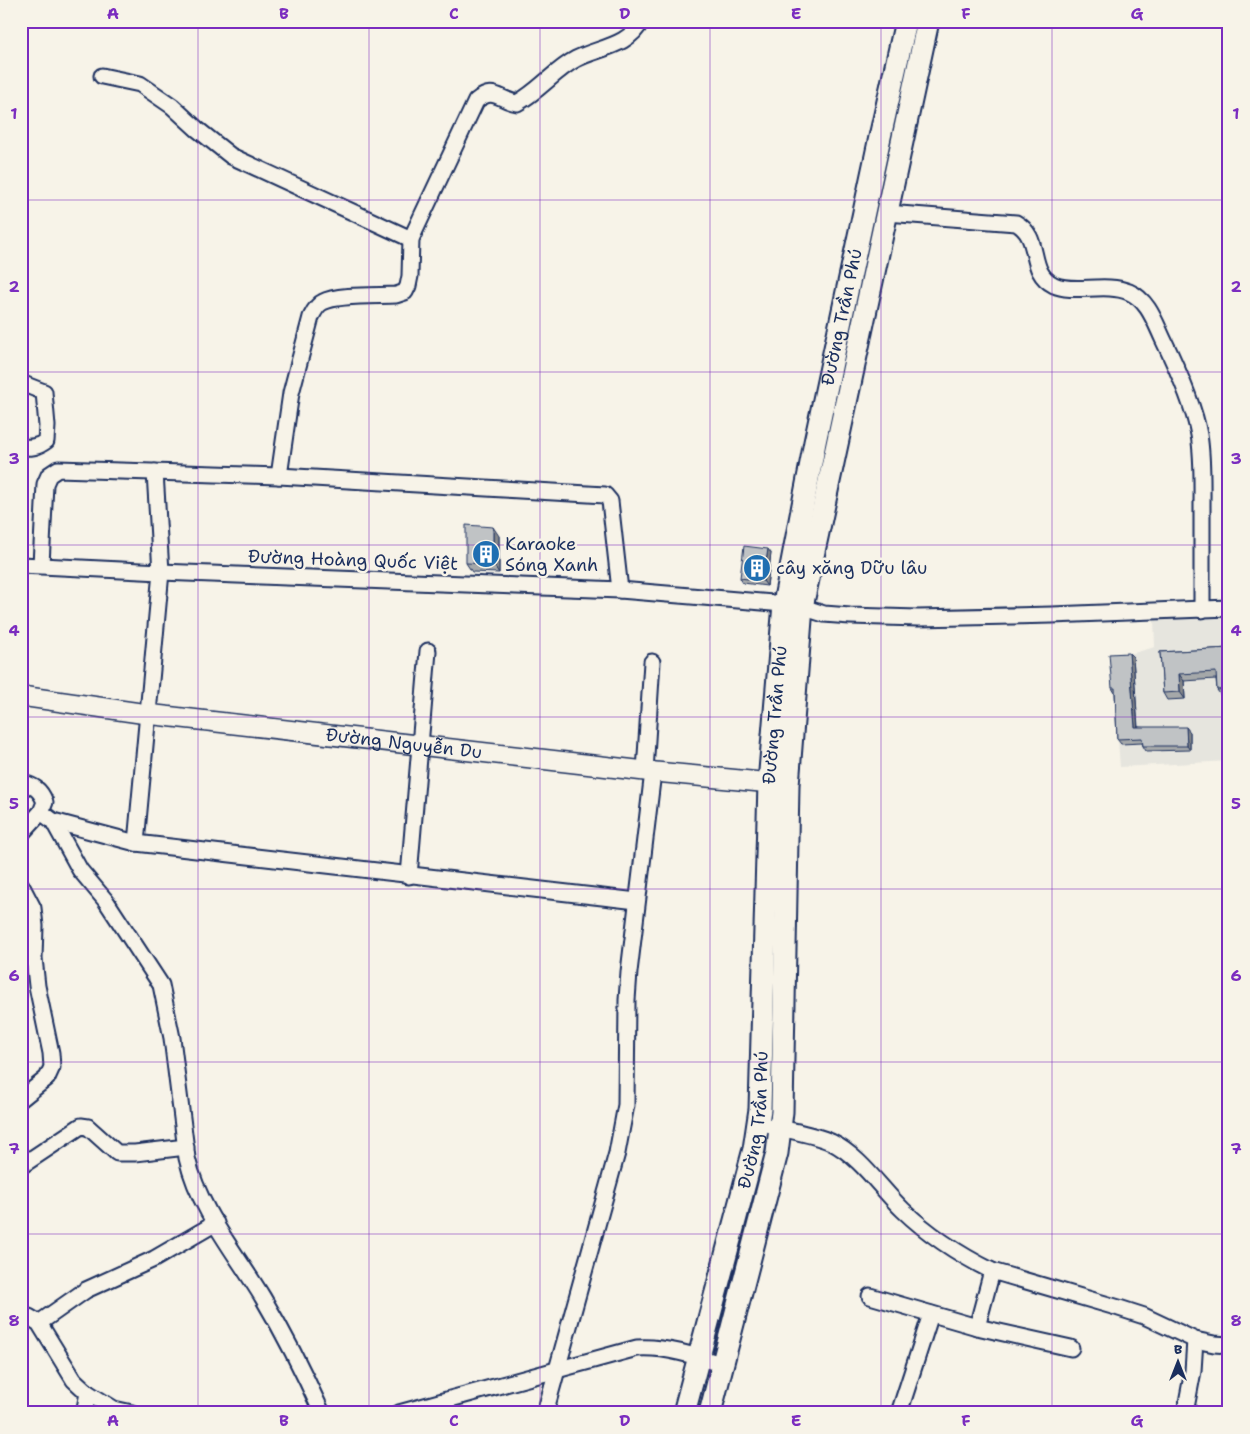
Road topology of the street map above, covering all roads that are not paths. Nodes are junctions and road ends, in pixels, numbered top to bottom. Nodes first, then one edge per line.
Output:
1 (642, 21) edge
2 (906, 21) edge
3 (928, 21) edge
4 (102, 76) dead end
5 (887, 213) junction
6 (411, 239) junction
7 (21, 383) edge
8 (21, 447) edge
9 (155, 472) junction
10 (279, 476) junction
11 (21, 565) edge
12 (41, 565) junction
13 (161, 572) junction
14 (620, 590) junction
15 (793, 605) junction
16 (1229, 608) edge
17 (1202, 610) junction
18 (428, 651) dead end
19 (652, 662) dead end
20 (21, 696) edge
21 (147, 714) junction
22 (419, 745) junction
23 (649, 771) junction
24 (21, 782) edge
25 (778, 784) junction
26 (47, 816) junction
27 (21, 834) edge
28 (136, 844) junction
29 (409, 876) junction
30 (21, 885) edge
31 (637, 901) junction
32 (28, 958) edge
33 (21, 1099) edge
34 (758, 1122) junction
35 (780, 1128) junction
36 (186, 1146) junction
37 (21, 1166) edge
38 (216, 1223) junction
39 (992, 1271) junction
40 (870, 1296) dead end
41 (931, 1314) junction
42 (21, 1315) edge
43 (39, 1323) junction
44 (977, 1327) junction
45 (1195, 1340) junction
46 (1229, 1345) edge
47 (1071, 1348) dead end
48 (698, 1357) junction
49 (723, 1365) junction
50 (556, 1370) junction
51 (88, 1393) junction
52 (84, 1413) edge
53 (132, 1413) edge
54 (322, 1413) edge
55 (399, 1413) edge
56 (545, 1413) edge
57 (684, 1413) edge
58 (710, 1413) edge
59 (900, 1413) edge
60 (1186, 1413) edge

1 - 6 street
2 - 15 main road, Đường Trần Phú
3 - 5 main road, Đường Trần Phú
4 - 6 street
5 - 15 main road, Đường Trần Phú
5 - 17 street
6 - 10 street
7 - 8 street
9 - 10 street
9 - 12 street
9 - 13 street
10 - 14 street
11 - 12 street, Đường Hoàng Quốc Việt
12 - 13 street, Đường Hoàng Quốc Việt
13 - 14 street, Đường Hoàng Quốc Việt
13 - 21 street
14 - 15 street, Đường Hoàng Quốc Việt
15 - 17 street, Đường Hoàng Quốc Việt
15 - 25 main road, Đường Trần Phú
16 - 17 street, Đường Hoàng Quốc Việt
18 - 22 street
19 - 23 street
20 - 21 street, Đường Nguyễn Du
21 - 22 street, Đường Nguyễn Du
21 - 28 street
22 - 23 street, Đường Nguyễn Du
22 - 29 street
23 - 25 street, Đường Nguyễn Du
23 - 31 street
24 - 26 street
25 - 34 main road, Đường Trần Phú
25 - 35 main road, Đường Trần Phú
26 - 27 street
26 - 28 street
26 - 36 street
28 - 29 street
29 - 31 street
30 - 32 street
31 - 50 street
32 - 33 street
34 - 35 street
34 - 48 main road, Đường Trần Phú
35 - 39 street
35 - 49 main road, Đường Trần Phú
36 - 37 street
36 - 38 street
38 - 43 street
38 - 54 street
39 - 44 street
39 - 45 street
40 - 41 street
41 - 44 street
41 - 59 street
42 - 43 street
43 - 51 street
44 - 47 street
45 - 46 street
45 - 60 street
48 - 49 street
48 - 50 street
48 - 57 main road, Đường Trần Phú
49 - 58 main road, Đường Trần Phú
50 - 55 street
50 - 56 street
51 - 52 street
51 - 53 street

